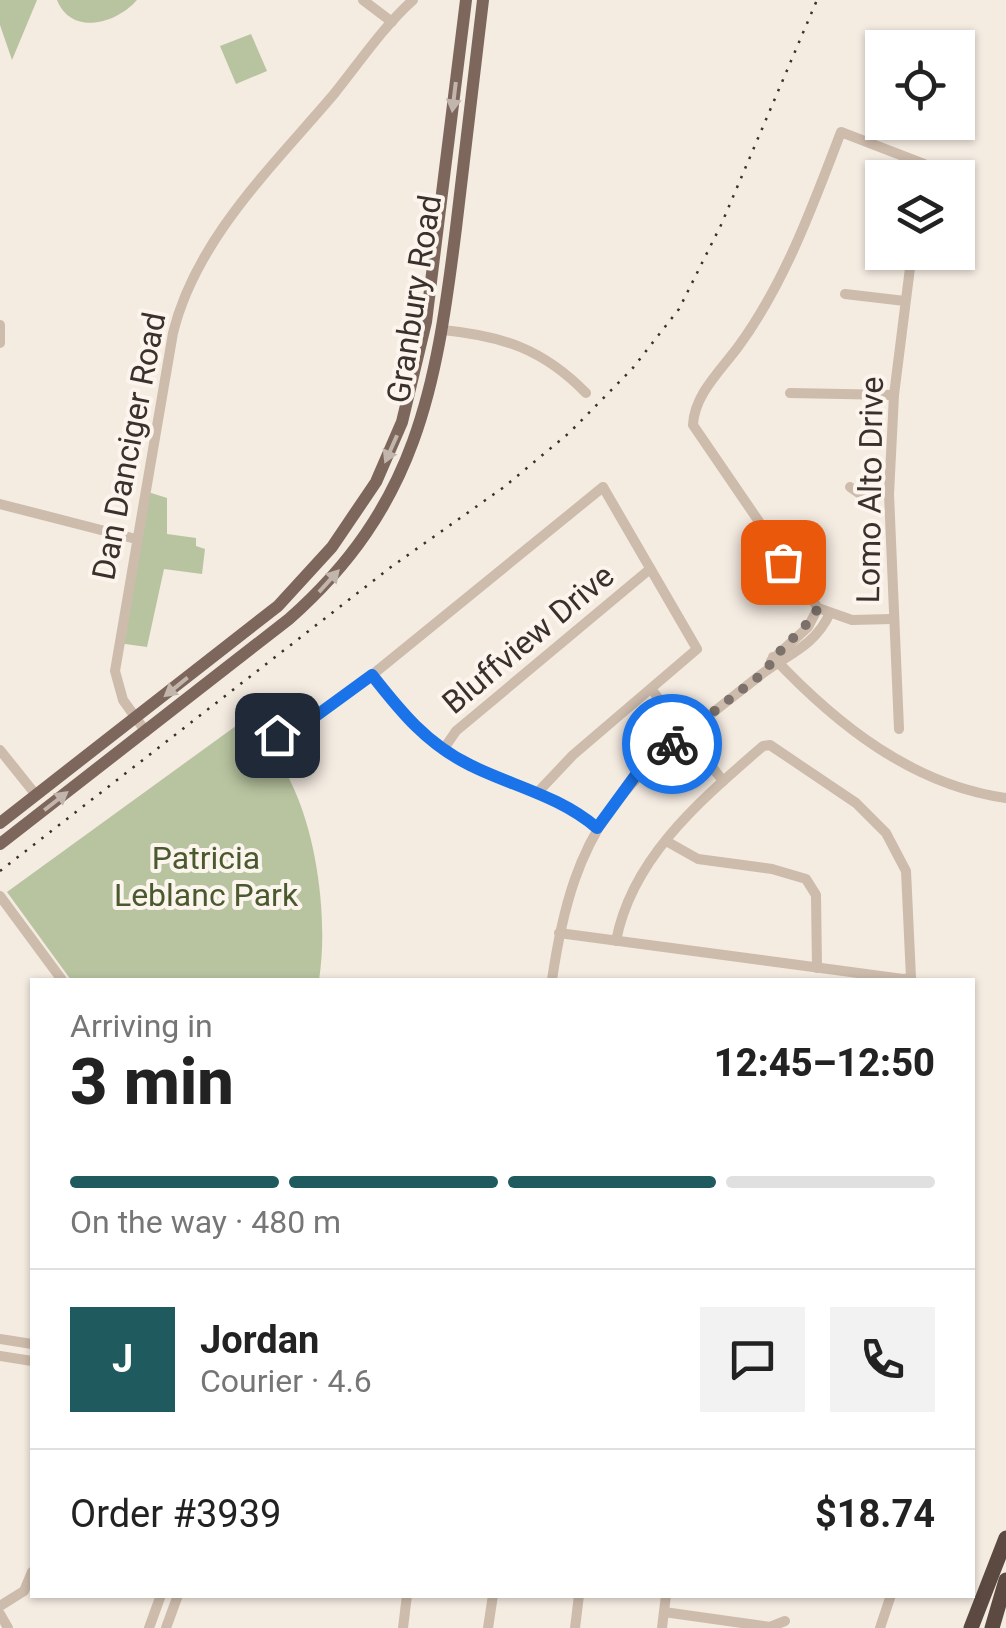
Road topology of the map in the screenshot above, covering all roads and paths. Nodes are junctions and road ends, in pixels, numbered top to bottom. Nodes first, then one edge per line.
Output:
1 (363, 0) edge
2 (413, 0) edge
3 (466, 0) edge
4 (483, 0) edge
5 (392, 22) junction
6 (448, 144) junction
7 (466, 146) junction
8 (914, 160) edge
9 (909, 270) edge
10 (845, 294) dead end
11 (905, 302) junction
12 (0, 325) edge
13 (425, 328) junction
14 (443, 330) junction
15 (0, 343) edge
16 (790, 393) dead end
17 (586, 394) dead end
18 (894, 395) junction
19 (376, 482) junction
20 (850, 487) dead end
21 (392, 490) junction
22 (889, 494) junction
23 (0, 504) edge
24 (136, 539) junction
25 (650, 569) junction
26 (278, 606) junction
27 (818, 608) junction
28 (830, 614) junction
29 (289, 619) junction
30 (892, 619) junction
31 (777, 661) junction
32 (372, 675) junction
33 (652, 690) junction
34 (136, 718) junction
35 (898, 729) dead end
36 (146, 732) junction
37 (686, 734) junction
38 (277, 735) dead end
39 (0, 750) edge
40 (443, 750) junction
41 (723, 780) junction
42 (538, 792) junction
43 (36, 795) junction
44 (1006, 798) edge
45 (0, 822) edge
46 (597, 828) junction
47 (666, 840) junction
48 (0, 844) edge
49 (0, 896) edge
50 (559, 934) junction
51 (616, 942) junction
52 (818, 968) junction
53 (61, 978) edge
54 (552, 978) edge
55 (911, 978) edge
56 (0, 1339) edge
57 (30, 1344) edge
58 (0, 1356) edge
59 (30, 1362) edge
60 (1006, 1538) edge
61 (30, 1577) edge
62 (1006, 1580) edge
63 (159, 1598) edge
64 (177, 1598) edge
65 (407, 1598) edge
66 (493, 1598) edge
67 (579, 1598) edge
68 (666, 1598) edge
69 (890, 1598) edge
70 (0, 1606) edge
71 (664, 1612) junction
72 (0, 1614) edge
73 (785, 1621) dead end
74 (8, 1628) edge
75 (148, 1628) edge
76 (166, 1628) edge
77 (403, 1628) edge
78 (488, 1628) edge
79 (575, 1628) edge
80 (662, 1628) edge
81 (880, 1628) edge
82 (971, 1628) edge
83 (992, 1628) edge

1 - 5 street
2 - 5 street, Dan Danciger Road
3 -> 6 main road, Granbury Road
4 - 7 main road, Granbury Road
5 - 24 street, Dan Danciger Road
6 - 7 main road
6 - 13 main road, Granbury Road
7 - 14 main road, Granbury Road
8 - 27 street
9 - 11 street, Lomo Alto Drive
10 - 11 street
11 - 18 street, Lomo Alto Drive
12 - 15 street
13 - 14 main road
13 -> 19 main road, Granbury Road
14 - 17 street
14 - 21 main road, Granbury Road
16 - 18 street
18 - 22 street, Lomo Alto Drive
19 - 21 main road
19 - 26 main road, Granbury Road
20 - 22 street
29 -> 21 main road, Granbury Road
22 - 30 street, Lomo Alto Drive
23 - 24 street
24 - 34 street, Dan Danciger Road
25 - 32 street
25 - 33 street
25 - 40 street, Bluffview Drive
26 - 29 main road
26 -> 34 main road, Granbury Road
27 - 28 street
27 - 31 street
28 - 30 street
28 - 31 street
29 - 36 main road, Granbury Road
30 - 35 street, Lomo Alto Drive
31 - 37 street
31 - 44 street
32 - 38 street
32 - 40 street
33 - 37 street
33 - 42 street
34 - 36 street, Dan Danciger Road
34 - 43 main road, Granbury Road
48 -> 36 main road, Granbury Road
37 - 41 street
37 - 46 street
39 - 43 street
40 - 42 street
41 - 47 street
41 - 55 street
42 - 46 street
43 - 45 main road, Granbury Road
46 - 50 street
47 - 51 street
47 - 52 street
49 - 53 street
50 - 51 street
50 - 54 street
51 - 52 street
52 - 55 street
56 - 57 street
58 - 59 street
60 - 82 highway
61 - 70 street
62 - 83 highway
63 - 75 street
64 - 76 street
65 - 77 street
66 - 78 street
67 - 79 street
68 - 71 street
69 - 81 street
71 - 73 street
71 - 80 street
72 - 74 street

